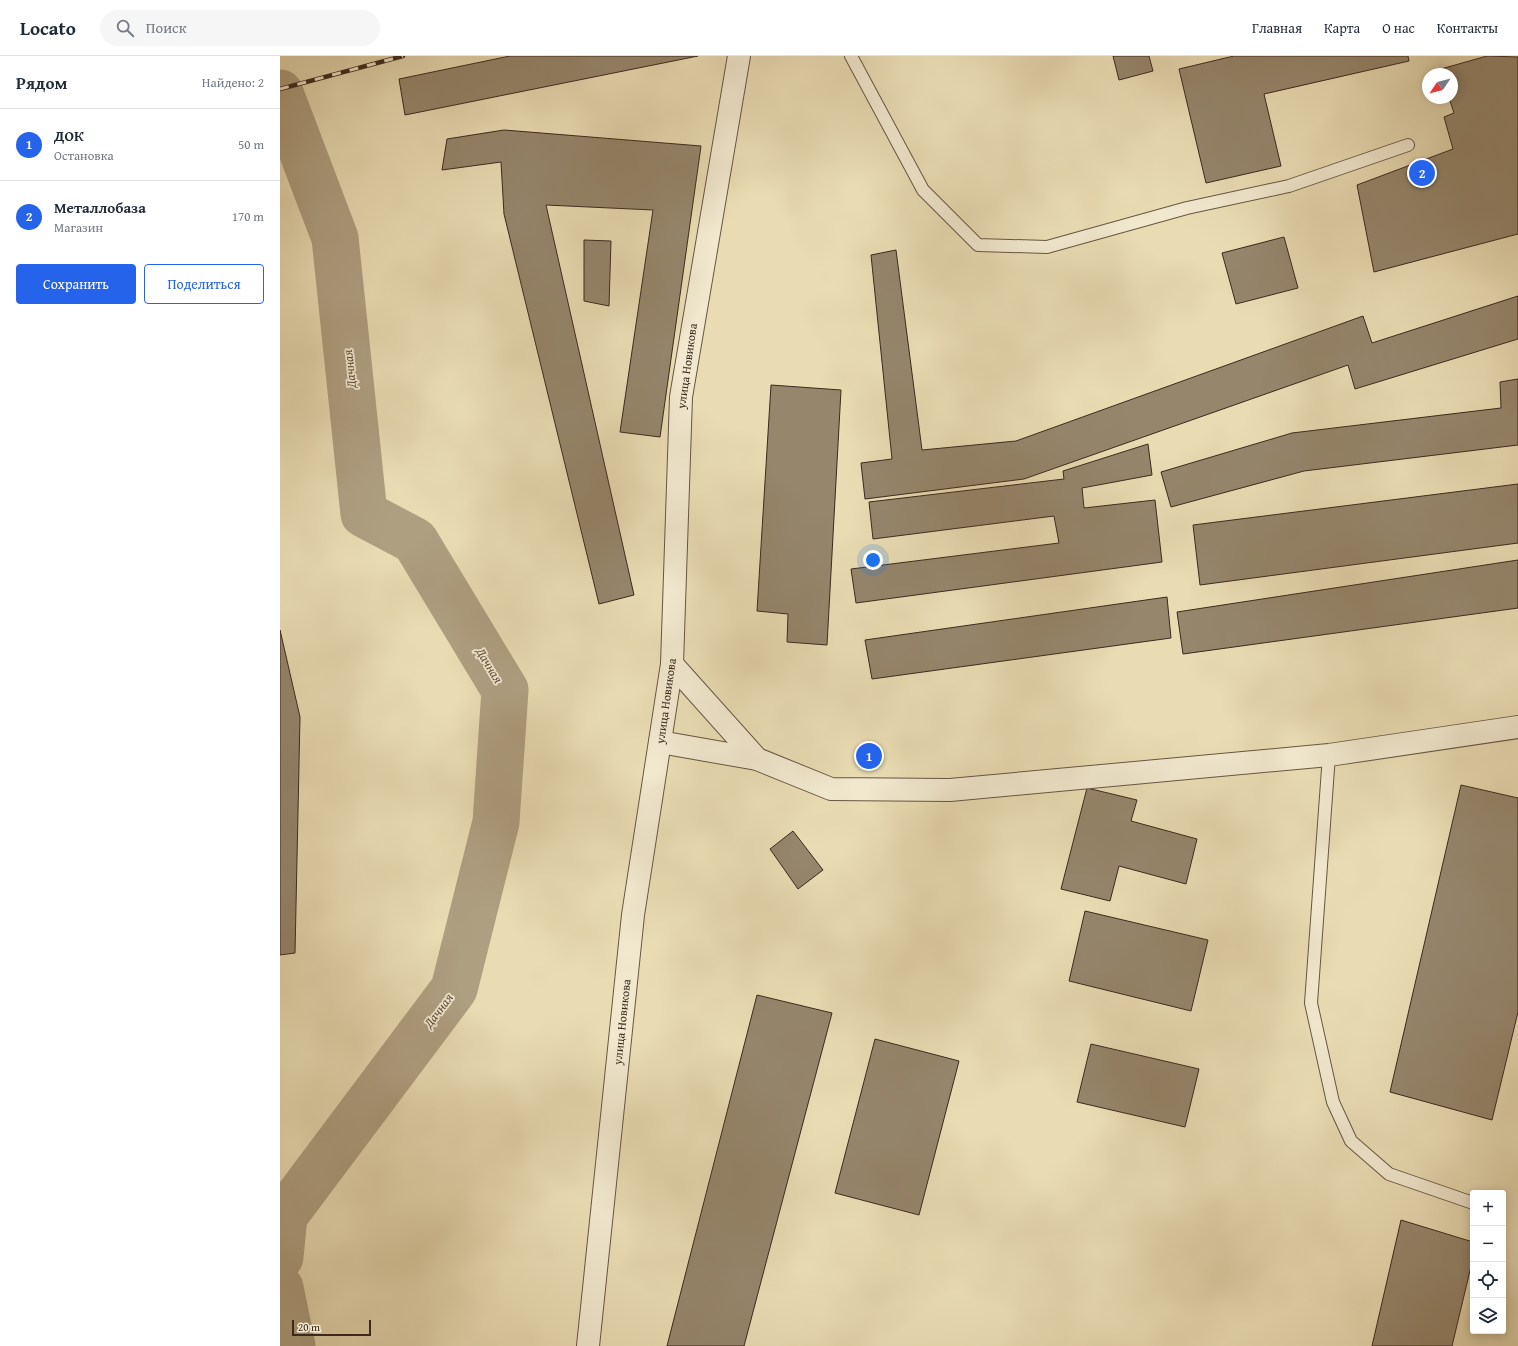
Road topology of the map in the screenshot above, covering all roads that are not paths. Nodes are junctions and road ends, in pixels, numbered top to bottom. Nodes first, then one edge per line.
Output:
1 (739, 56) edge
2 (851, 56) edge
3 (1408, 145) dead end
4 (672, 664) junction
5 (1518, 727) edge
6 (660, 742) junction
7 (1329, 755) junction
8 (758, 759) junction
9 (1470, 1202) edge
10 (588, 1346) edge

1 - 4 street, улица Новикова
2 - 3 lane
4 - 6 street, улица Новикова
4 - 8 street
5 - 7 street
6 - 8 street
6 - 10 street, улица Новикова
7 - 8 street
7 - 9 lane

